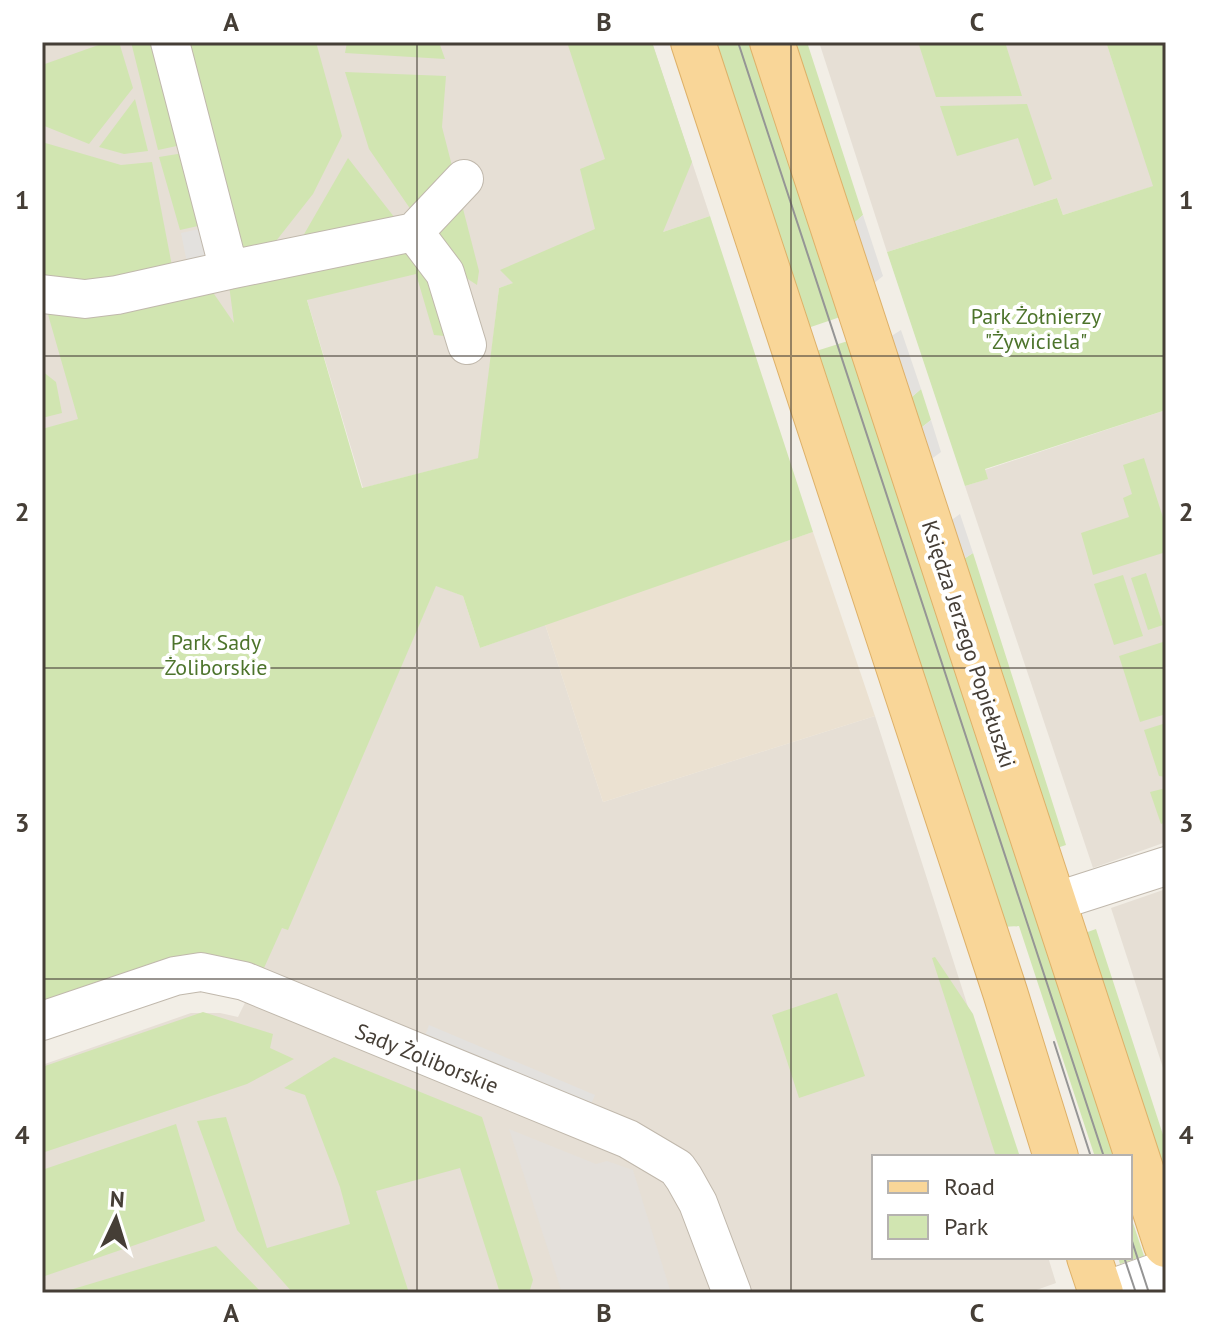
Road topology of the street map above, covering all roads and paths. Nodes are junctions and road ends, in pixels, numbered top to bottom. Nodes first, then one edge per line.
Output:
1 (170, 42) edge
2 (693, 42) edge
3 (772, 42) edge
4 (464, 179) dead end
5 (414, 232) junction
6 (229, 270) junction
7 (42, 294) edge
8 (467, 345) dead end
9 (1166, 866) edge
10 (1054, 902) junction
11 (42, 1021) edge
12 (1055, 1155) edge
13 (1166, 1245) edge
14 (1090, 1259) edge
15 (1166, 1269) edge
16 (732, 1293) edge
17 (1100, 1293) edge

1 - 6 street
2 - 12 main road
3 - 10 main road, Księdza Jerzego Popiełuszki
4 - 5 street
5 - 6 street
5 - 8 street
6 - 7 street
9 - 10 street
10 - 13 main road, Księdza Jerzego Popiełuszki
11 - 16 street, Sady Żoliborskie
14 - 17 main road
15 - 17 street

